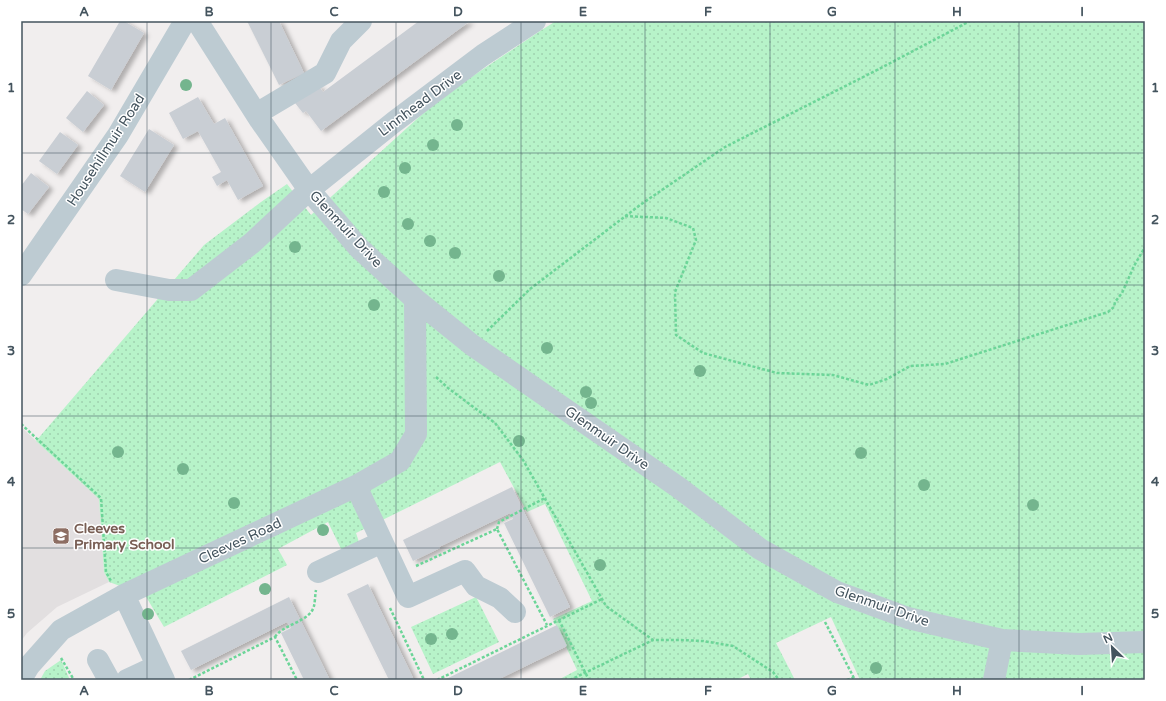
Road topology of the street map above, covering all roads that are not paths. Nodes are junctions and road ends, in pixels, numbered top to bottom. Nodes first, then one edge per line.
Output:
1 (185, 21) edge
2 (197, 21) edge
3 (361, 21) edge
4 (535, 21) edge
5 (256, 114) junction
6 (309, 190) junction
7 (21, 275) edge
8 (116, 280) dead end
9 (415, 299) junction
10 (356, 486) junction
11 (382, 542) junction
12 (318, 572) road end
13 (118, 589) junction
14 (515, 612) dead end
15 (1002, 640) junction
16 (1145, 642) edge
17 (98, 660) dead end
18 (161, 673) edge
19 (21, 679) edge
20 (109, 680) edge
21 (127, 680) edge
22 (994, 680) edge

1 - 7 street, Househillmuir Road
2 - 5 street, Glenmuir Drive
3 - 5 street
4 - 6 street, Linnhead Drive
5 - 6 street, Glenmuir Drive
6 - 8 street, Linnhead Drive
6 - 9 street, Glenmuir Drive
9 - 10 street, Cleeves Road
9 - 15 street, Glenmuir Drive
10 - 11 street
10 - 13 street, Cleeves Road
11 - 12 street
11 - 14 street
13 - 18 street
13 - 19 street, Cleeves Road
15 - 16 street, Glenmuir Drive
15 - 22 street
17 - 20 street
18 - 21 street

